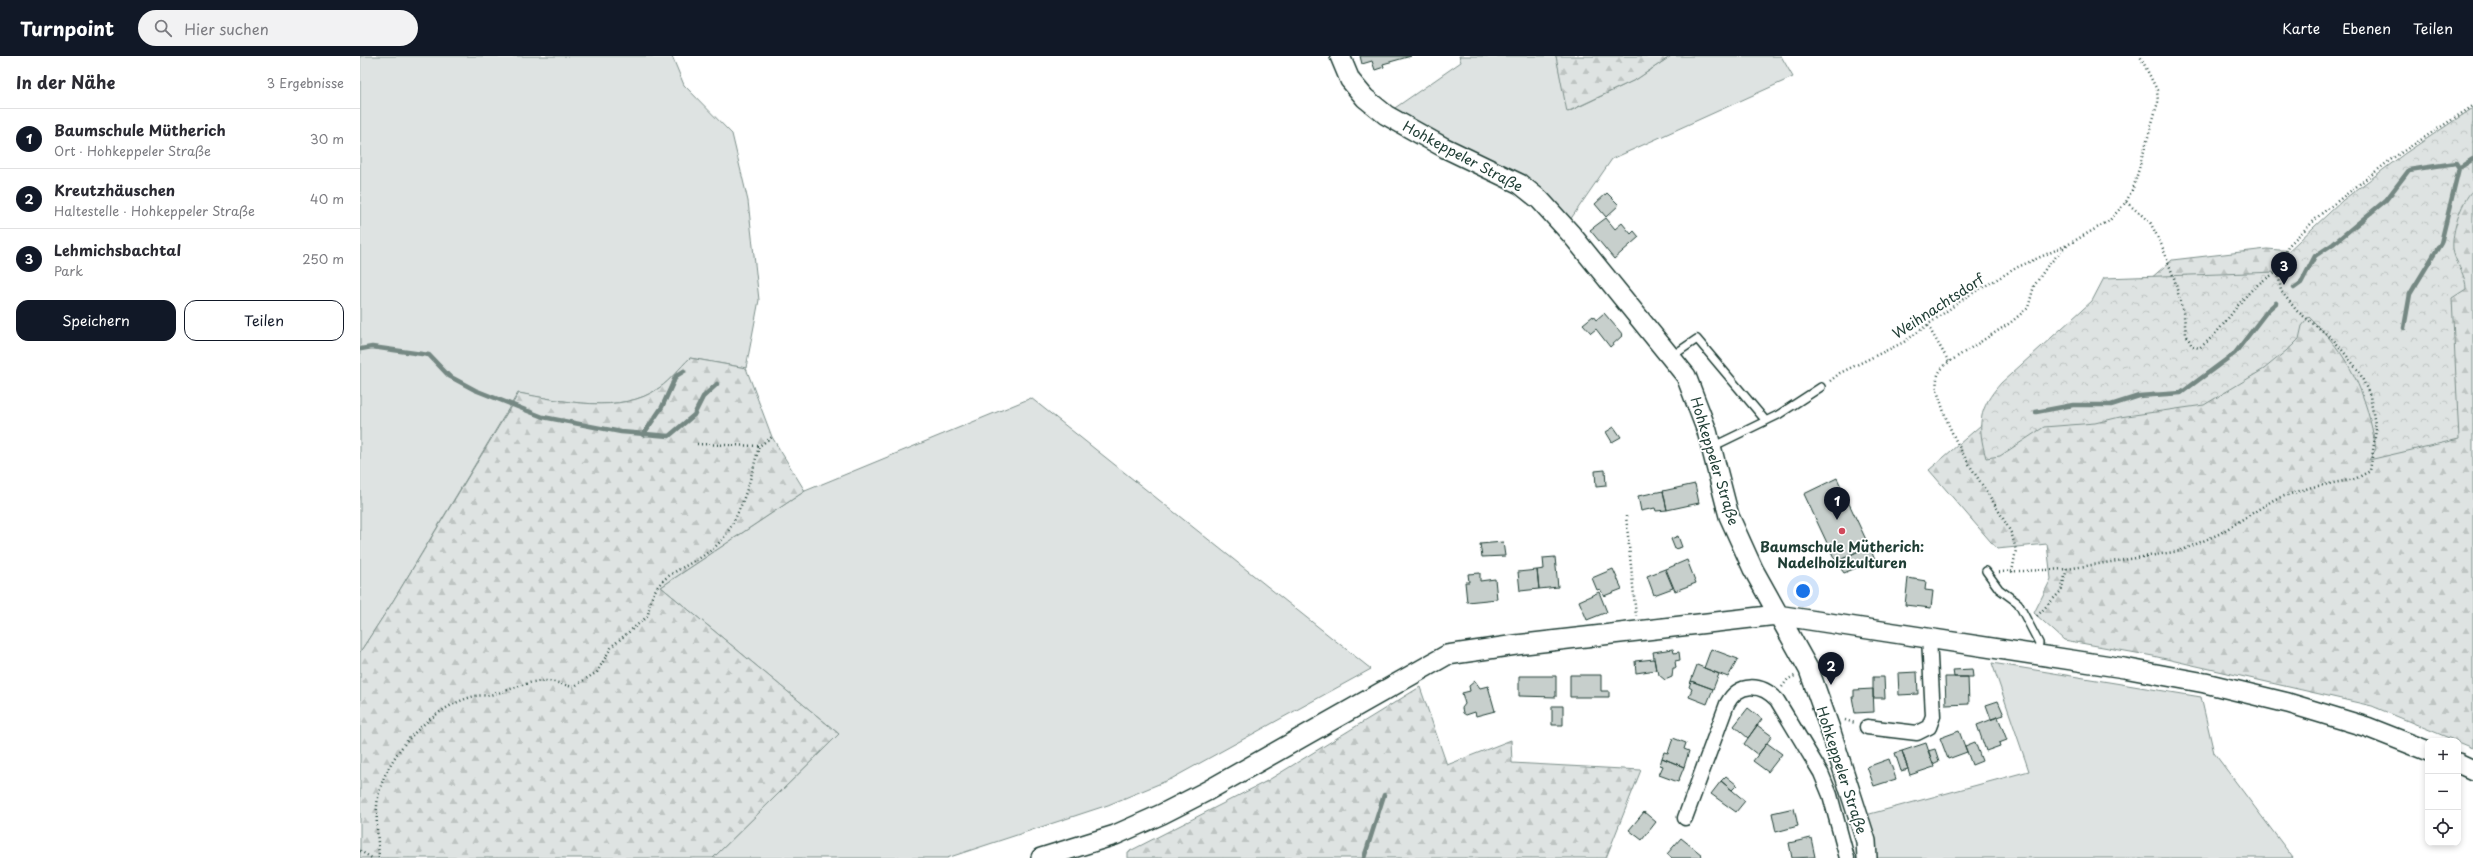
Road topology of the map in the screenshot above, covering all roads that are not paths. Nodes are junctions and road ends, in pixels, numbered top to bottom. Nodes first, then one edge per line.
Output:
1 (1340, 56) edge
2 (1672, 356) junction
3 (1820, 387) road end
4 (1766, 421) junction
5 (1712, 447) junction
6 (1986, 571) road end
7 (1777, 615) junction
8 (1929, 637) junction
9 (2037, 654) junction
10 (1867, 727) dead end
11 (2425, 750) edge
12 (2461, 764) edge
13 (2473, 770) edge
14 (1685, 818) dead end
15 (1041, 858) edge
16 (1847, 858) edge
17 (1867, 858) edge

1 - 2 street, Hohkeppeler Straße
2 - 4 lane
2 - 5 street, Hohkeppeler Straße
3 - 4 lane
4 - 5 lane
5 - 7 street, Hohkeppeler Straße
6 - 9 lane
7 - 8 street
7 - 15 street
7 - 17 street, Hohkeppeler Straße
8 - 9 street
8 - 10 street
9 - 11 street
12 - 13 street
14 - 16 street

